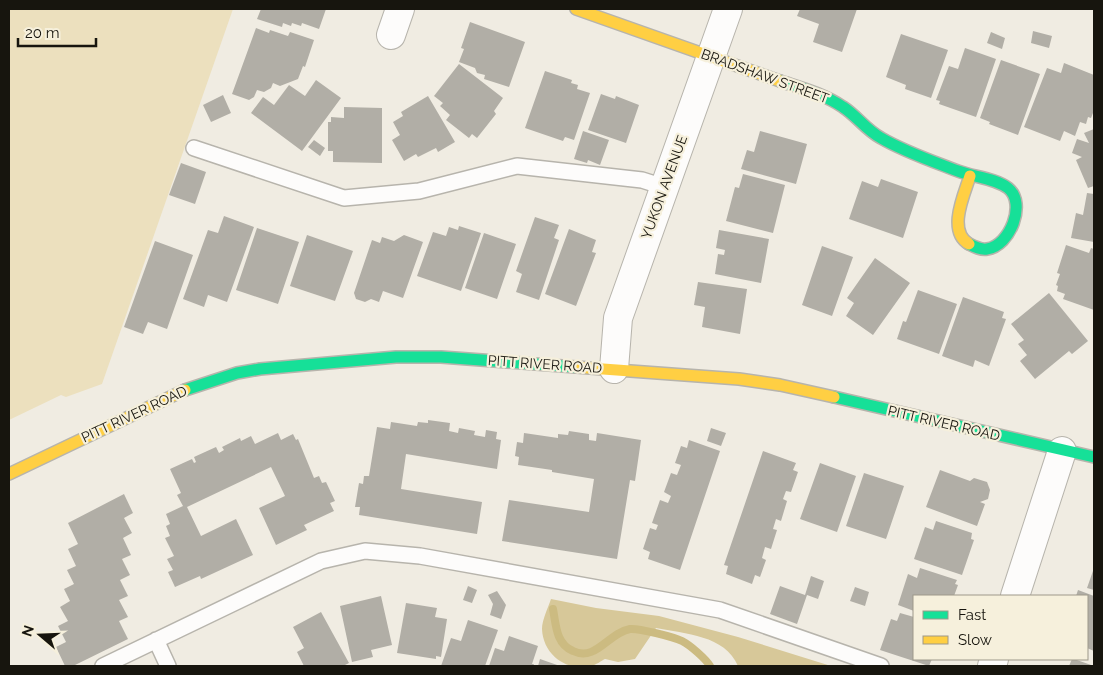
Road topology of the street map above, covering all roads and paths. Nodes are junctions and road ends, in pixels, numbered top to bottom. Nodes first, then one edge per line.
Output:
1 (400, 9) edge
2 (576, 9) edge
3 (728, 9) edge
4 (391, 35) dead end
5 (711, 57) junction
6 (194, 148) dead end
7 (970, 176) junction
8 (664, 188) junction
9 (614, 369) junction
10 (1062, 451) junction
11 (1094, 457) edge
12 (9, 474) edge
13 (1014, 595) edge
14 (156, 640) junction
15 (103, 666) edge
16 (168, 666) edge
17 (881, 666) edge

1 - 4 street
2 - 5 main road, BRADSHAW STREET
3 - 5 street, YUKON AVENUE
5 - 7 main road, BRADSHAW STREET
5 - 8 street, YUKON AVENUE
6 - 8 lane
7 - 7 main road, BRADSHAW STREET
8 - 9 street, YUKON AVENUE
9 - 10 main road, PITT RIVER ROAD
9 - 12 main road, PITT RIVER ROAD
10 - 11 main road, PITT RIVER ROAD
10 - 13 street
14 - 15 lane
14 - 16 lane
14 - 17 lane

